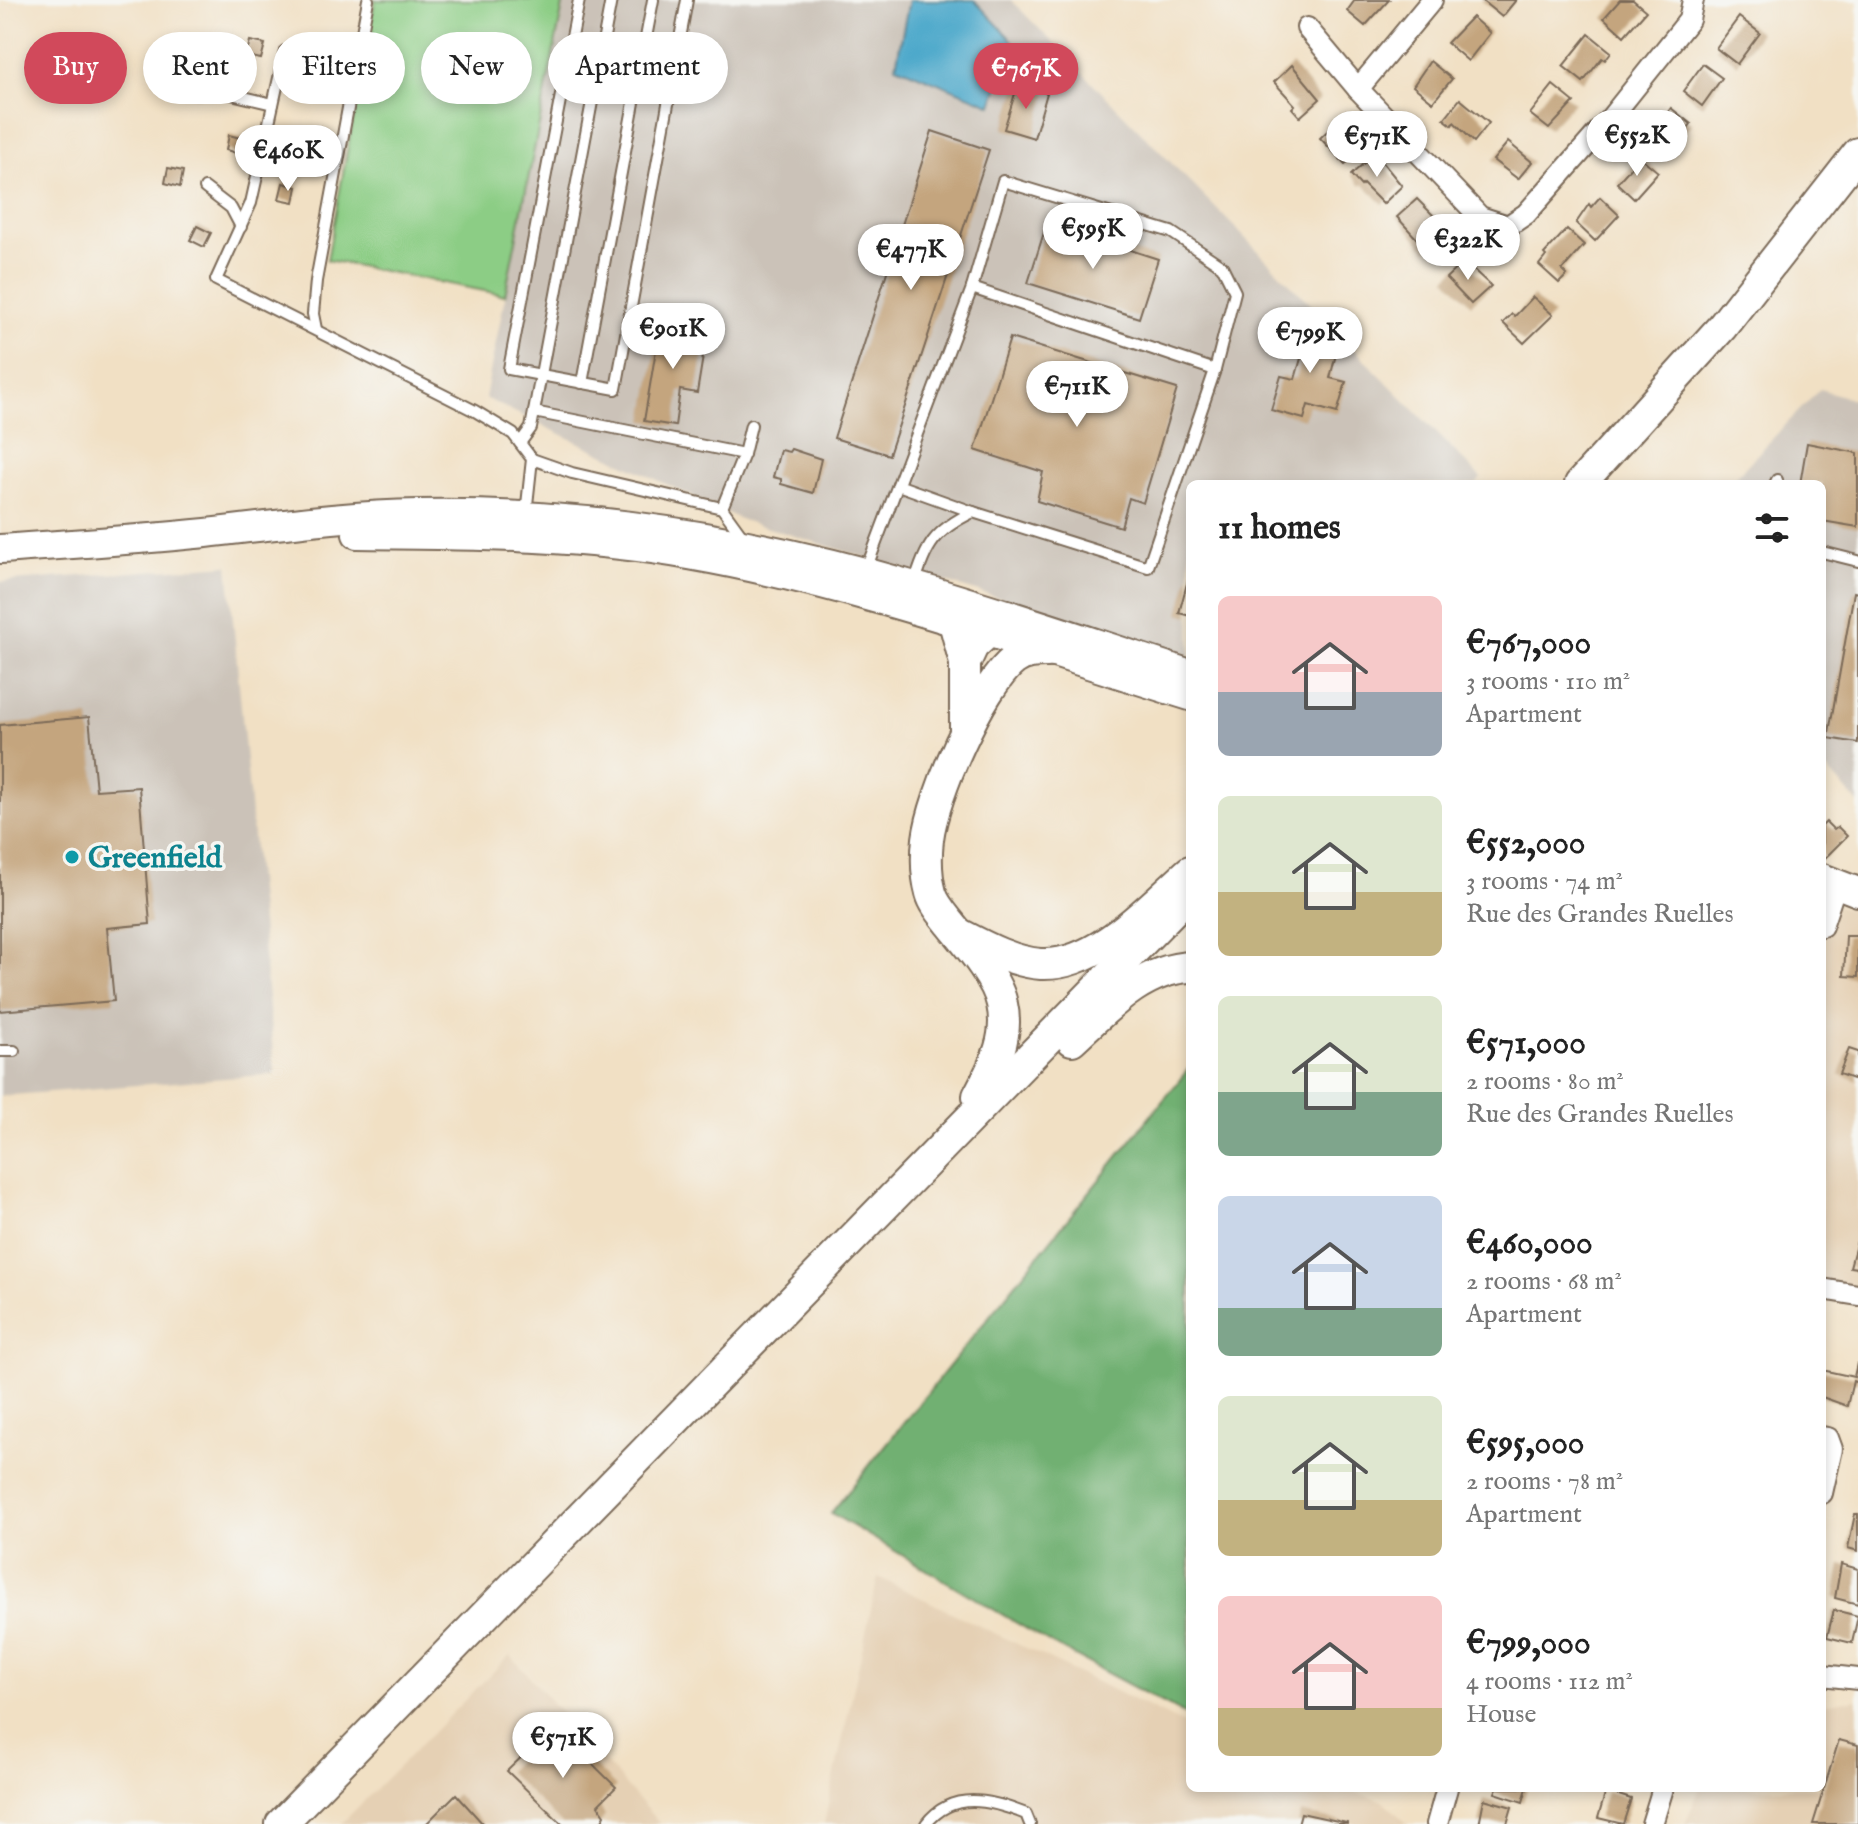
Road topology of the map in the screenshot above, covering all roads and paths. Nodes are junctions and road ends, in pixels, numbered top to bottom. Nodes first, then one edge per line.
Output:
1 (368, 0) edge
2 (579, 0) edge
3 (611, 0) edge
4 (653, 0) edge
5 (687, 0) edge
6 (1432, 0) edge
7 (1693, 0) edge
8 (1307, 28) dead end
9 (1358, 89) junction
10 (257, 100) edge
11 (273, 104) joint
12 (1858, 153) edge
13 (205, 188) dead end
14 (241, 227) junction
15 (972, 288) junction
16 (316, 329) junction
17 (1215, 370) junction
18 (541, 375) junction
19 (582, 383) junction
20 (534, 412) junction
21 (751, 425) dead end
22 (520, 443) junction
23 (744, 454) junction
24 (532, 459) junction
25 (1584, 480) edge
26 (898, 485) junction
27 (722, 508) junction
28 (973, 512) junction
29 (526, 531) junction
30 (749, 545) junction
31 (0, 549) edge
32 (1826, 553) edge
33 (1858, 561) edge
34 (865, 572) junction
35 (914, 586) junction
36 (883, 600) junction
37 (954, 622) junction
38 (1001, 630) junction
39 (1048, 652) junction
40 (965, 663) junction
41 (1003, 671) junction
42 (1186, 673) edge
43 (1186, 695) edge
44 (965, 731) junction
45 (1186, 874) edge
46 (1834, 884) edge
47 (1186, 897) edge
48 (1826, 912) edge
49 (958, 933) junction
50 (1186, 967) edge
51 (1037, 1049) junction
52 (0, 1051) edge
53 (14, 1051) dead end
54 (962, 1126) junction
55 (1826, 1290) edge
56 (1858, 1295) edge
57 (1826, 1438) edge
58 (1826, 1475) edge
59 (1826, 1675) edge
60 (1858, 1679) edge
61 (1446, 1792) edge
62 (1662, 1792) edge
63 (281, 1824) edge
64 (926, 1824) edge
65 (1030, 1824) edge
66 (1437, 1824) edge
67 (1652, 1824) edge

1 - 16 lane
2 - 18 lane
3 - 18 lane
4 - 19 lane
5 - 19 lane
6 - 9 street
7 - 9 street
8 - 9 street
10 - 11 lane
11 - 14 lane
12 - 25 main road
13 - 14 lane
14 - 16 lane
15 - 17 lane
15 - 17 lane
15 - 26 lane
16 - 22 lane
17 - 28 lane
18 - 19 lane
18 - 20 lane
20 - 22 lane
20 - 23 lane
21 - 23 lane
22 - 24 lane
23 - 27 lane
24 - 27 lane
24 - 29 lane
26 - 28 lane
26 - 34 lane
27 - 30 lane
28 - 35 lane
29 - 30 main road
29 - 31 main road
29 - 36 main road
30 - 34 main road
32 - 33 lane
34 - 35 main road
34 - 36 lane
35 - 36 lane
35 - 38 main road
36 - 37 main road
37 - 38 main road
37 - 40 main road
38 - 39 main road
38 - 40 main road
38 - 41 main road
38 - 42 main road
39 - 41 main road
39 - 43 main road
40 - 44 main road
41 - 44 main road
44 - 49 main road
45 - 49 main road
46 - 48 street
47 - 51 main road
49 - 54 main road
50 - 51 main road
51 - 54 main road
52 - 53 lane
54 - 63 main road
55 - 56 street
57 - 58 street
59 - 60 street
61 - 66 street
62 - 67 street
64 - 65 lane

